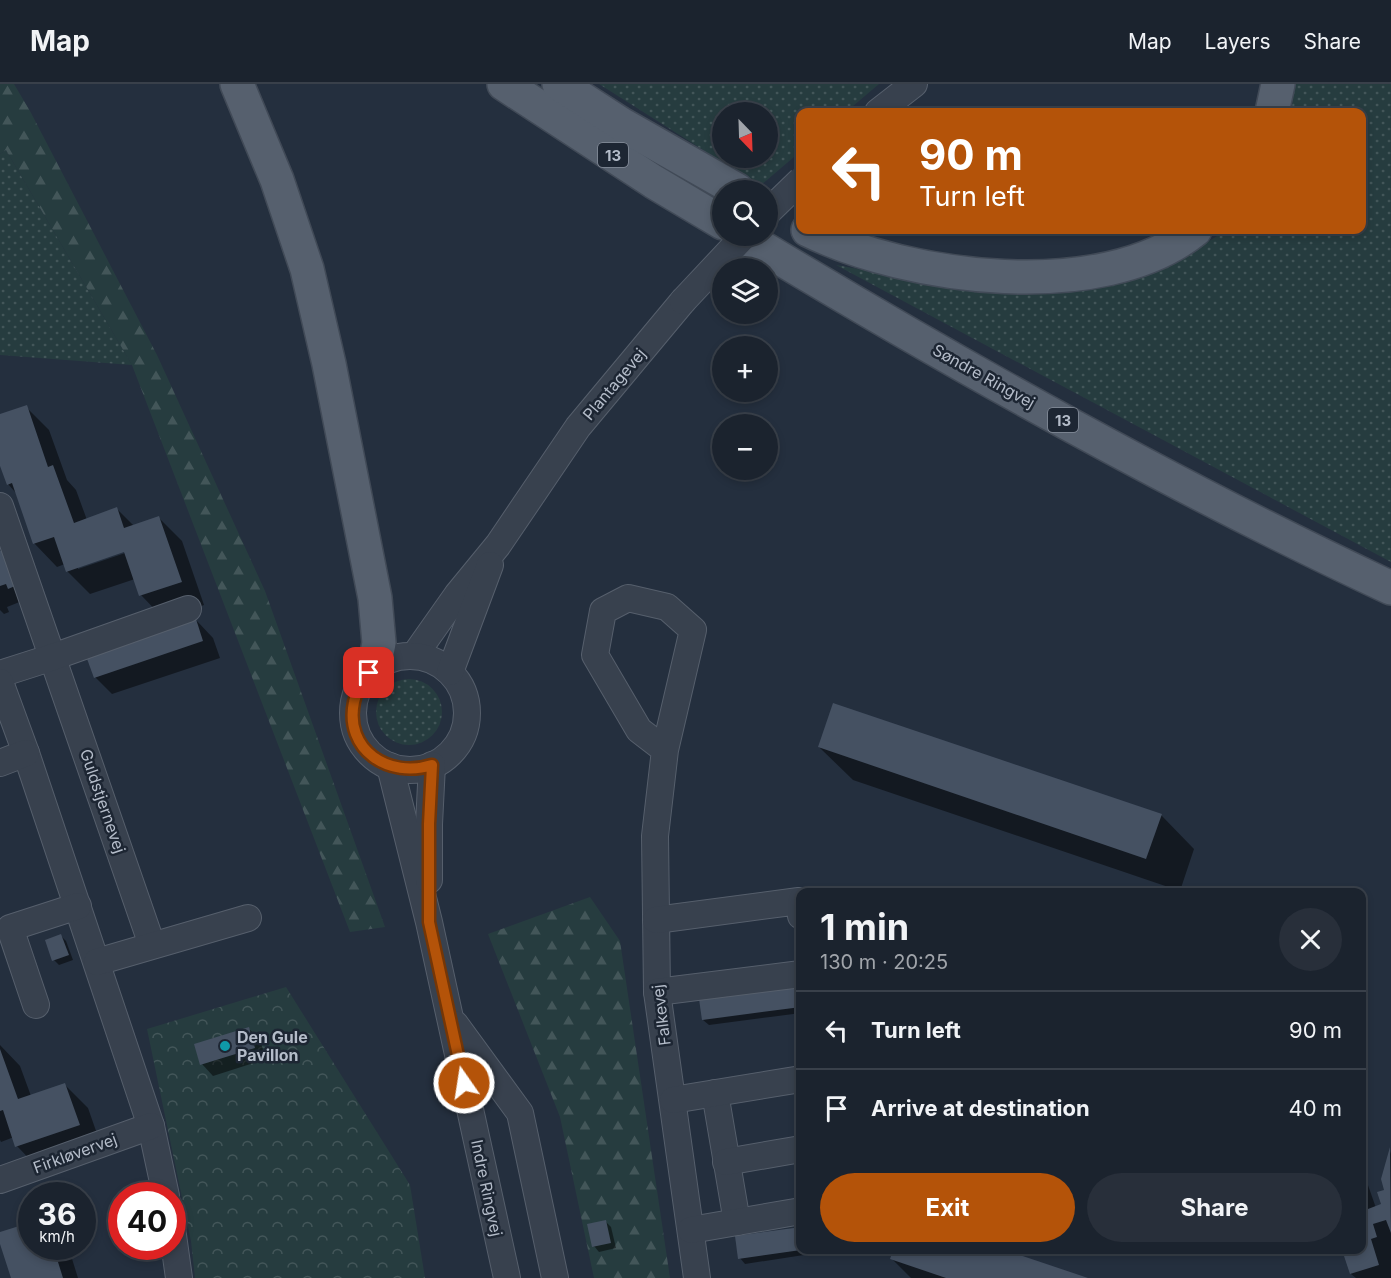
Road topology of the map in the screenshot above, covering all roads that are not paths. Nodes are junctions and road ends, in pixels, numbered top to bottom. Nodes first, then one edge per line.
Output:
1 (237, 84) edge
2 (504, 84) edge
3 (559, 84) edge
4 (914, 84) edge
5 (1278, 84) edge
6 (883, 108) edge
7 (1273, 108) edge
8 (719, 180) edge
9 (796, 185) edge
10 (778, 201) edge
11 (778, 215) edge
12 (712, 216) edge
13 (796, 224) edge
14 (818, 234) edge
15 (1189, 234) edge
16 (735, 246) edge
17 (760, 246) edge
18 (1, 510) edge
19 (498, 544) junction
20 (1391, 588) edge
21 (188, 609) dead end
22 (414, 656) junction
23 (53, 657) junction
24 (450, 672) junction
25 (369, 673) junction
26 (0, 674) edge
27 (0, 682) edge
28 (665, 750) junction
29 (26, 753) junction
30 (0, 763) edge
31 (432, 765) junction
32 (390, 766) junction
33 (796, 901) edge
34 (78, 906) junction
35 (248, 918) dead end
36 (656, 920) junction
37 (429, 922) junction
38 (152, 945) junction
39 (97, 962) junction
40 (796, 975) edge
41 (657, 992) junction
42 (36, 1005) dead end
43 (450, 1017) junction
44 (796, 1080) edge
45 (715, 1093) junction
46 (673, 1100) junction
47 (151, 1126) junction
48 (796, 1150) edge
49 (726, 1162) junction
50 (0, 1180) edge
51 (163, 1182) edge
52 (796, 1212) edge
53 (736, 1222) junction
54 (691, 1230) junction
55 (176, 1260) edge
56 (179, 1278) edge
57 (507, 1278) edge
58 (555, 1278) edge
59 (697, 1278) edge

1 - 25 main road
2 - 12 main road, 13
3 - 8 main road
4 - 6 street
5 - 7 main road
9 - 10 street, bridge
11 - 13 main road
14 - 15 main road
16 - 19 street, Plantagevej, bridge
17 - 20 main road, Søndre Ringvej / 13
18 - 23 street, Guldstjernevej
19 - 22 street, Plantagevej
19 - 24 street, Plantagevej
21 - 23 street
22 - 24 street
22 - 25 street
23 - 26 street
23 - 38 street, Guldstjernevej
24 - 31 street
25 - 32 street
27 - 29 street
28 - 28 street, Falkevej
28 - 36 street, Falkevej
29 - 30 street
29 - 34 street
31 - 32 street
31 - 37 street, Indre Ringvej
32 - 37 street, Indre Ringvej
33 - 36 street
34 - 39 street
34 - 42 street
35 - 38 street
36 - 41 street, Falkevej
37 - 43 street, Indre Ringvej
38 - 39 street
39 - 47 street
40 - 41 street
41 - 46 street, Falkevej
43 - 57 street, Indre Ringvej
43 - 58 street
44 - 45 street
45 - 46 street
45 - 49 street
46 - 54 street, Falkevej
47 - 50 street, Firkløvervej
47 - 51 street
48 - 49 street
49 - 53 street
52 - 53 street
53 - 54 street
54 - 59 street, Falkevej
55 - 56 street

